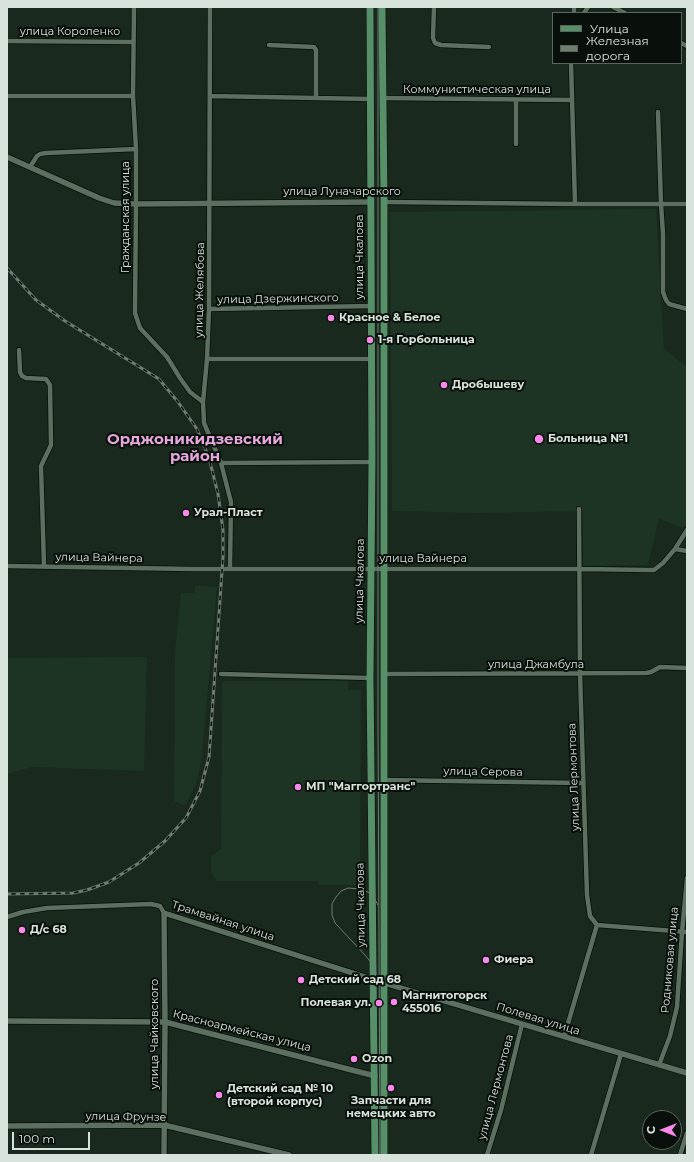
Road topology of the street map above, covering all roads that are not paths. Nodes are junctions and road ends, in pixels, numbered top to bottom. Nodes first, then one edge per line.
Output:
1 (134, 7) edge
2 (210, 7) edge
3 (370, 7) edge
4 (382, 7) edge
5 (434, 7) edge
6 (613, 7) edge
7 (623, 12) edge
8 (7, 41) edge
9 (133, 42) junction
10 (269, 45) dead end
11 (489, 47) dead end
12 (571, 64) edge
13 (7, 96) edge
14 (134, 96) junction
15 (210, 96) junction
16 (316, 98) junction
17 (370, 98) junction
18 (383, 98) junction
19 (516, 100) junction
20 (571, 100) junction
21 (658, 112) dead end
22 (516, 144) dead end
23 (136, 149) junction
24 (7, 157) edge
25 (30, 167) junction
26 (371, 202) junction
27 (384, 202) junction
28 (136, 204) junction
29 (210, 204) junction
30 (575, 204) junction
31 (661, 204) junction
32 (687, 204) edge
33 (371, 306) junction
34 (210, 309) junction
35 (687, 309) edge
36 (19, 350) dead end
37 (207, 358) junction
38 (371, 359) junction
39 (203, 402) junction
40 (372, 462) junction
41 (222, 463) junction
42 (579, 509) dead end
43 (687, 530) edge
44 (675, 549) junction
45 (687, 551) edge
46 (7, 566) edge
47 (44, 566) junction
48 (230, 568) junction
49 (371, 568) junction
50 (384, 568) junction
51 (580, 568) junction
52 (687, 668) edge
53 (221, 674) dead end
54 (384, 674) junction
55 (580, 674) junction
56 (370, 678) junction
57 (383, 780) junction
58 (583, 783) junction
59 (687, 878) edge
60 (164, 913) junction
61 (7, 917) edge
62 (597, 925) junction
63 (684, 932) edge
64 (373, 979) junction
65 (384, 983) junction
66 (7, 1021) edge
67 (165, 1022) junction
68 (522, 1024) junction
69 (564, 1037) junction
70 (621, 1054) junction
71 (659, 1065) junction
72 (687, 1073) edge
73 (375, 1076) junction
74 (7, 1126) edge
75 (164, 1126) junction
76 (687, 1132) edge
77 (164, 1155) edge
78 (289, 1155) edge
79 (375, 1155) edge
80 (384, 1155) edge
81 (486, 1155) edge
82 (591, 1155) edge
83 (680, 1155) edge

1 - 9 street, Гражданская улица
2 - 15 street, улица Желябова
3 - 17 main road, улица Чкалова
4 - 18 main road, улица Чкалова
5 - 11 street
6 - 7 street
8 - 9 street, улица Короленко
9 - 14 street, Гражданская улица
10 - 16 street
12 - 20 street
13 - 14 street
14 - 23 street, Гражданская улица
15 - 16 street
15 - 29 street, улица Желябова
16 - 17 street
17 - 26 main road, улица Чкалова
18 - 19 street, Коммунистическая улица
18 - 27 main road, улица Чкалова
19 - 20 street, Коммунистическая улица
19 - 22 street
20 - 30 street
21 - 31 street
23 - 25 street
23 - 28 street, Гражданская улица
24 - 25 street, улица Луначарского
25 - 28 street, улица Луначарского
26 - 27 main road, улица Луначарского
26 - 29 street, улица Луначарского
26 - 33 main road, улица Чкалова
27 - 30 street, улица Луначарского
27 - 50 main road, улица Чкалова
28 - 29 street, улица Луначарского
28 - 39 street, Гражданская улица
29 - 34 street, улица Желябова
30 - 31 street, улица Луначарского
31 - 32 street, улица Луначарского
31 - 35 street
33 - 34 street, улица Дзержинского
33 - 38 main road, улица Чкалова
34 - 37 street, улица Желябова
36 - 47 street, улица Вайнера
37 - 38 street
37 - 39 street, улица Желябова
38 - 40 main road, улица Чкалова
39 - 41 street, улица Желябова
40 - 41 street
40 - 49 main road, улица Чкалова
41 - 48 street, улица Желябова
42 - 51 street, улица Лермонтова
43 - 44 street, улица Вайнера
44 - 45 street
44 - 51 street, улица Вайнера
46 - 47 street, улица Вайнера
47 - 48 street, улица Вайнера
48 - 49 street, улица Вайнера
49 - 50 street, улица Вайнера
49 - 56 main road, улица Чкалова
50 - 51 street, улица Вайнера
50 - 54 main road, улица Чкалова
51 - 55 street, улица Лермонтова
52 - 55 street, улица Джамбула
53 - 56 street
54 - 55 street, улица Джамбула
54 - 57 main road, улица Чкалова
55 - 58 street, улица Лермонтова
56 - 64 main road, улица Чкалова
57 - 58 street, улица Серова
57 - 65 main road, улица Чкалова
58 - 62 street, улица Лермонтова
59 - 63 street, Родниковая улица
60 - 61 street, Трамвайная улица
60 - 64 street, Трамвайная улица
60 - 67 street, улица Чайковского
62 - 63 street
62 - 69 street
63 - 71 street, Родниковая улица
64 - 65 street, Трамвайная улица
64 - 73 main road, улица Чкалова
65 - 68 street, Полевая улица
65 - 80 main road, улица Чкалова
66 - 67 street, Красноармейская улица
67 - 73 street, Красноармейская улица
67 - 75 street, улица Чайковского
68 - 69 street, Полевая улица
68 - 81 street, улица Лермонтова
69 - 70 street, Полевая улица
70 - 71 street, Полевая улица
70 - 82 street
71 - 72 street, Полевая улица
73 - 79 main road, улица Чкалова
74 - 75 street, улица Фрунзе
75 - 77 street, улица Чайковского
75 - 78 street, улица Фрунзе
76 - 83 street

